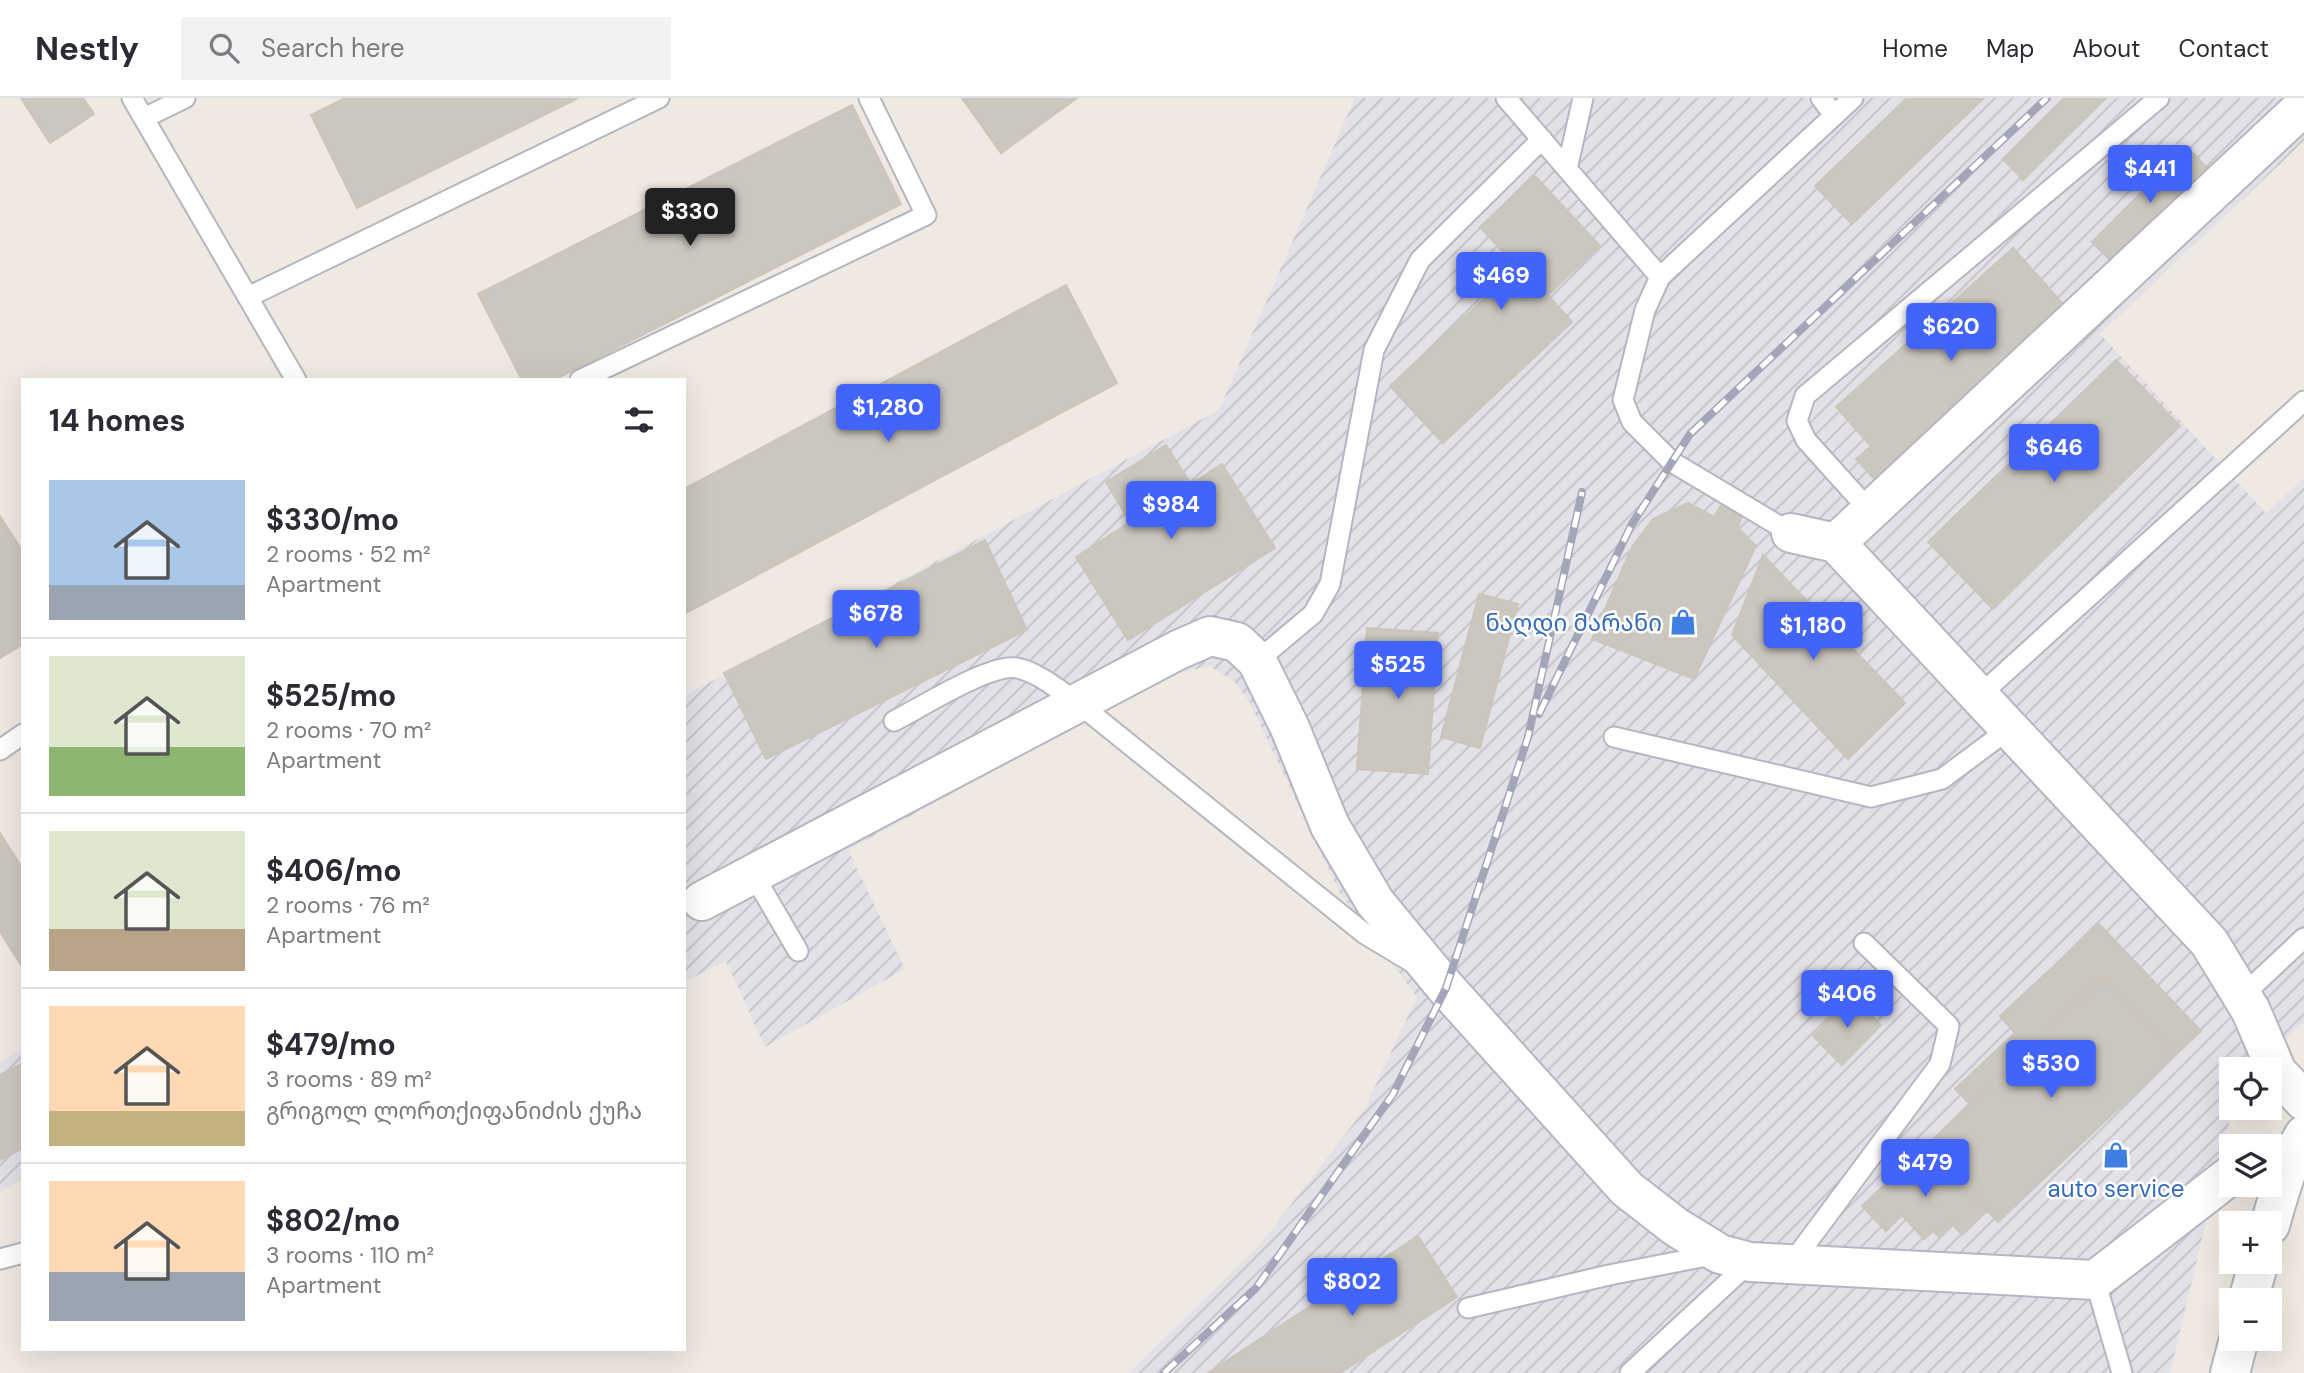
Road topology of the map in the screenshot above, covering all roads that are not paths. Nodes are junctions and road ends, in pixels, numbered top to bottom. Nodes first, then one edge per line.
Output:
1 (132, 98) edge
2 (185, 98) edge
3 (659, 98) edge
4 (869, 98) edge
5 (1506, 98) edge
6 (1583, 98) edge
7 (1821, 98) edge
8 (1853, 98) edge
9 (2159, 98) edge
10 (2304, 106) edge
11 (1834, 115) junction
12 (144, 118) junction
13 (1542, 139) junction
14 (1567, 169) junction
15 (1660, 277) junction
16 (248, 297) junction
17 (295, 378) edge
18 (584, 378) edge
19 (2304, 401) edge
20 (1870, 512) junction
21 (1791, 533) joint
22 (1836, 543) junction
23 (1257, 661) junction
24 (1979, 696) junction
25 (1078, 703) junction
26 (894, 722) dead end
27 (2010, 729) junction
28 (21, 735) edge
29 (1614, 737) dead end
30 (0, 750) edge
31 (753, 874) junction
32 (693, 905) edge
33 (2304, 938) edge
34 (1864, 943) dead end
35 (798, 951) dead end
36 (1438, 978) junction
37 (2242, 996) junction
38 (2304, 1101) edge
39 (2304, 1135) edge
40 (2282, 1173) edge
41 (2219, 1184) edge
42 (21, 1253) edge
43 (1735, 1258) junction
44 (0, 1259) edge
45 (1791, 1264) junction
46 (2095, 1280) junction
47 (1468, 1308) dead end
48 (2236, 1351) edge
49 (1630, 1373) edge
50 (2122, 1373) edge
51 (2230, 1373) edge

1 - 12 lane
2 - 12 lane
3 - 16 lane
4 - 18 lane
5 - 13 lane
6 - 14 lane
7 - 11 lane
8 - 11 lane
9 - 20 lane
10 - 20 street
11 - 15 lane
12 - 16 lane
13 - 14 lane
13 - 23 lane
14 - 15 lane
15 - 21 lane
16 - 17 lane
19 - 24 lane
20 - 22 street
21 - 22 street
22 - 24 street
23 - 25 street
23 - 36 street
24 - 27 street
25 - 26 lane
25 - 31 street
25 - 36 lane
27 - 29 lane
27 - 37 street
28 - 30 lane
31 - 32 street
31 - 35 lane
33 - 37 lane
34 - 45 lane
36 - 43 street
37 - 38 street
39 - 40 street
41 - 46 street
42 - 44 lane
43 - 45 street
43 - 47 lane
43 - 49 lane
45 - 46 street
46 - 50 lane
48 - 51 street

